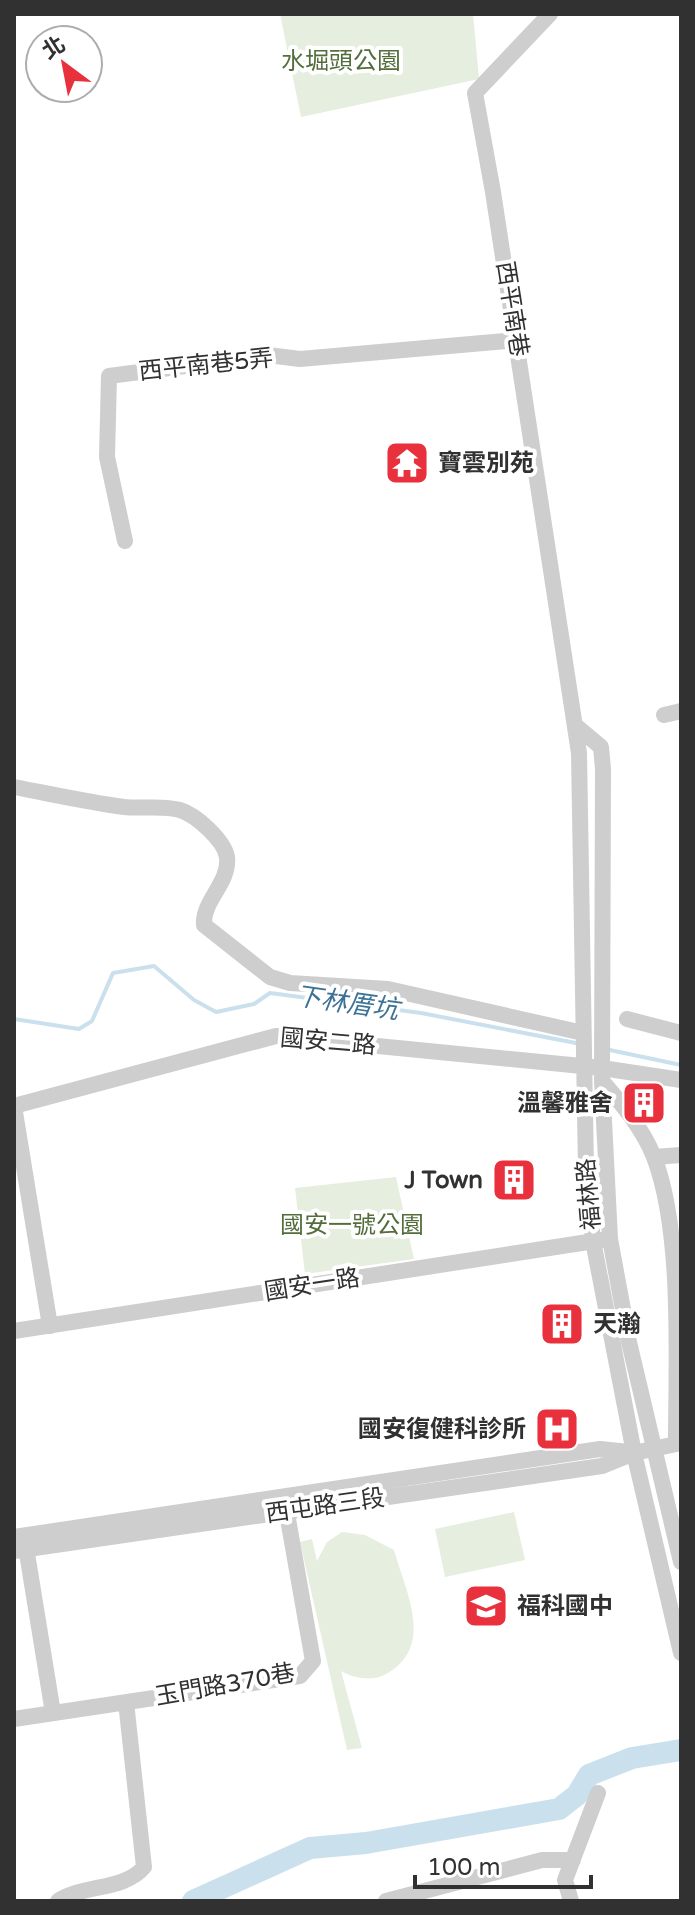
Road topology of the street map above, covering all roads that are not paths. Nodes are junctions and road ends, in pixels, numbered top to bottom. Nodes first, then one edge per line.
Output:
1 (550, 14) edge
2 (517, 340) junction
3 (125, 541) dead end
4 (564, 633) joint
5 (576, 726) junction
6 (14, 787) edge
7 (627, 1019) dead end
8 (681, 1033) edge
9 (583, 1048) junction
10 (602, 1060) junction
11 (681, 1080) edge
12 (14, 1106) edge
13 (681, 1155) edge
14 (654, 1157) junction
15 (675, 1228) edge
16 (610, 1239) junction
17 (593, 1241) junction
18 (50, 1326) junction
19 (14, 1331) edge
20 (678, 1331) edge
21 (678, 1444) edge
22 (654, 1450) junction
23 (634, 1453) junction
24 (285, 1504) junction
25 (677, 1527) edge
26 (20, 1543) edge
27 (681, 1562) edge
28 (681, 1653) edge
29 (126, 1702) junction
30 (53, 1713) junction
31 (14, 1719) edge
32 (598, 1793) dead end
33 (573, 1860) junction
34 (58, 1901) edge
35 (386, 1901) edge
36 (571, 1901) edge

1 - 2 street, 西平南巷
2 - 3 street, 西平南巷5弄
2 - 4 street, 西平南巷
4 - 5 street, 福林路
5 - 9 street, 福林路
5 - 10 street, 福林路
6 - 9 street
7 - 8 street
9 - 10 street, 國安二路
9 - 12 street, 國安二路
9 - 17 street, 福林路
10 - 11 street, 國安二路
10 - 14 street
10 - 16 street, 福林路
12 - 18 street
13 - 14 street
14 - 15 street
15 - 20 street
16 - 17 street, 國安一路
16 - 22 street, 福林路
17 - 18 street, 國安一路
17 - 23 street, 福林路
18 - 19 street, 國安一路
20 - 21 street
21 - 22 street, 西屯路三段
22 - 23 street, 西屯路三段
22 - 25 street, 福林路
23 - 24 street, 西屯路三段
23 - 28 street, 福林路
24 - 26 street, 西屯路三段
24 - 29 street, 玉門路370巷
25 - 27 street, 福林路
26 - 30 street
29 - 30 street, 玉門路370巷
29 - 34 street
30 - 31 street, 玉門路370巷
32 - 33 street
33 - 35 street
33 - 36 street

